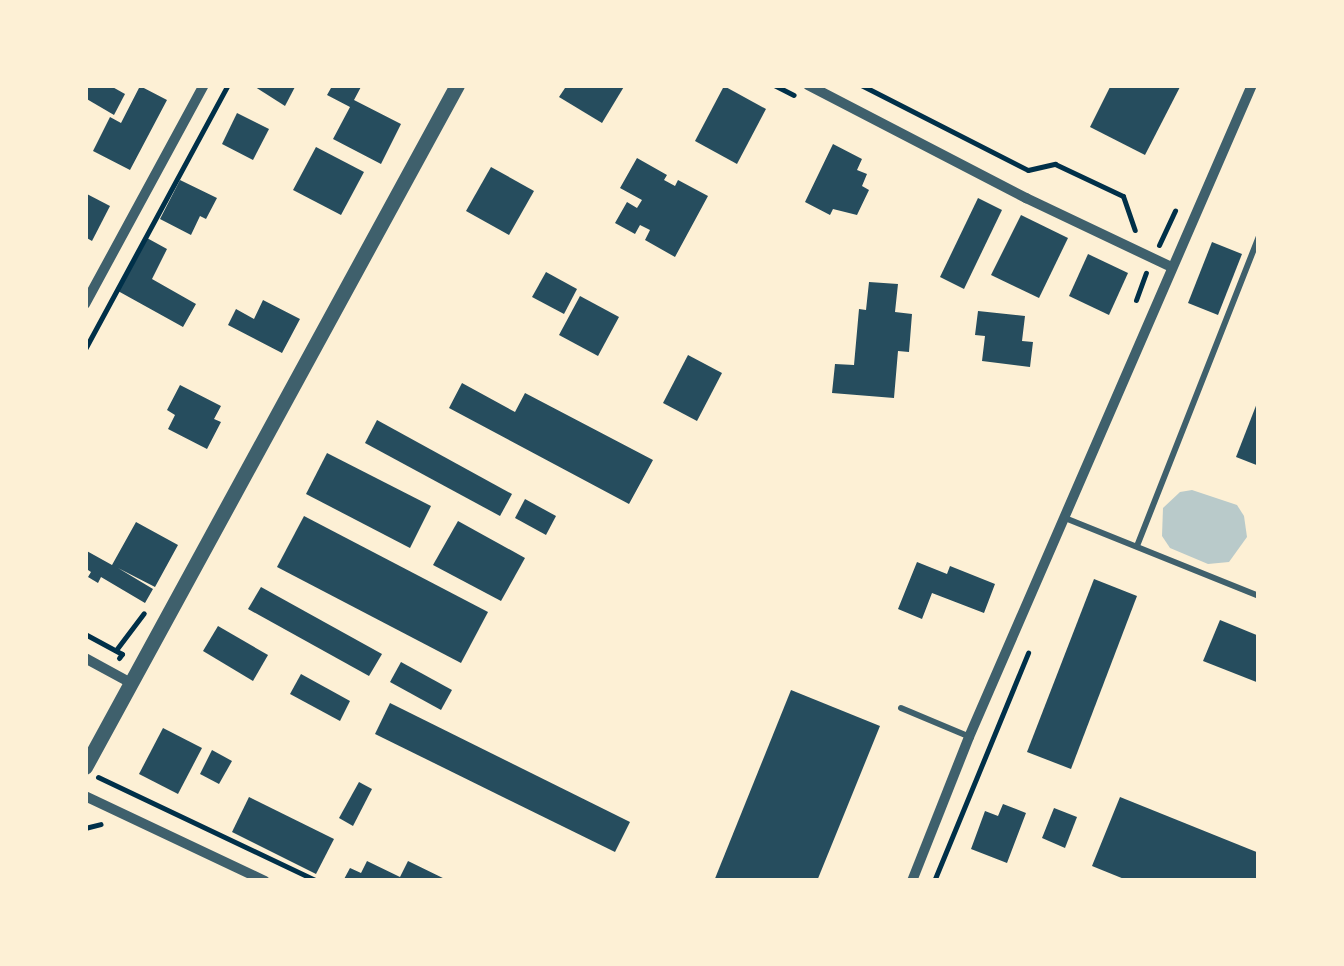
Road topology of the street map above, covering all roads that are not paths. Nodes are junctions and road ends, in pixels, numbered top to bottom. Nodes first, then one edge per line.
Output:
1 (204, 85) edge
2 (458, 85) edge
3 (810, 85) edge
4 (1252, 85) edge
5 (1259, 237) edge
6 (1171, 266) junction
7 (85, 304) edge
8 (1063, 517) junction
9 (1137, 546) junction
10 (1259, 596) edge
11 (85, 658) edge
12 (131, 683) junction
13 (900, 708) dead end
14 (969, 737) junction
15 (85, 769) edge
16 (85, 796) edge
17 (265, 881) edge
18 (912, 881) edge

1 - 7 street
2 - 12 street
3 - 6 street
4 - 6 street
5 - 9 lane
6 - 8 street
8 - 9 lane
8 - 14 street
9 - 10 lane
11 - 12 street
12 - 15 street
13 - 14 lane
14 - 18 street
16 - 17 street

